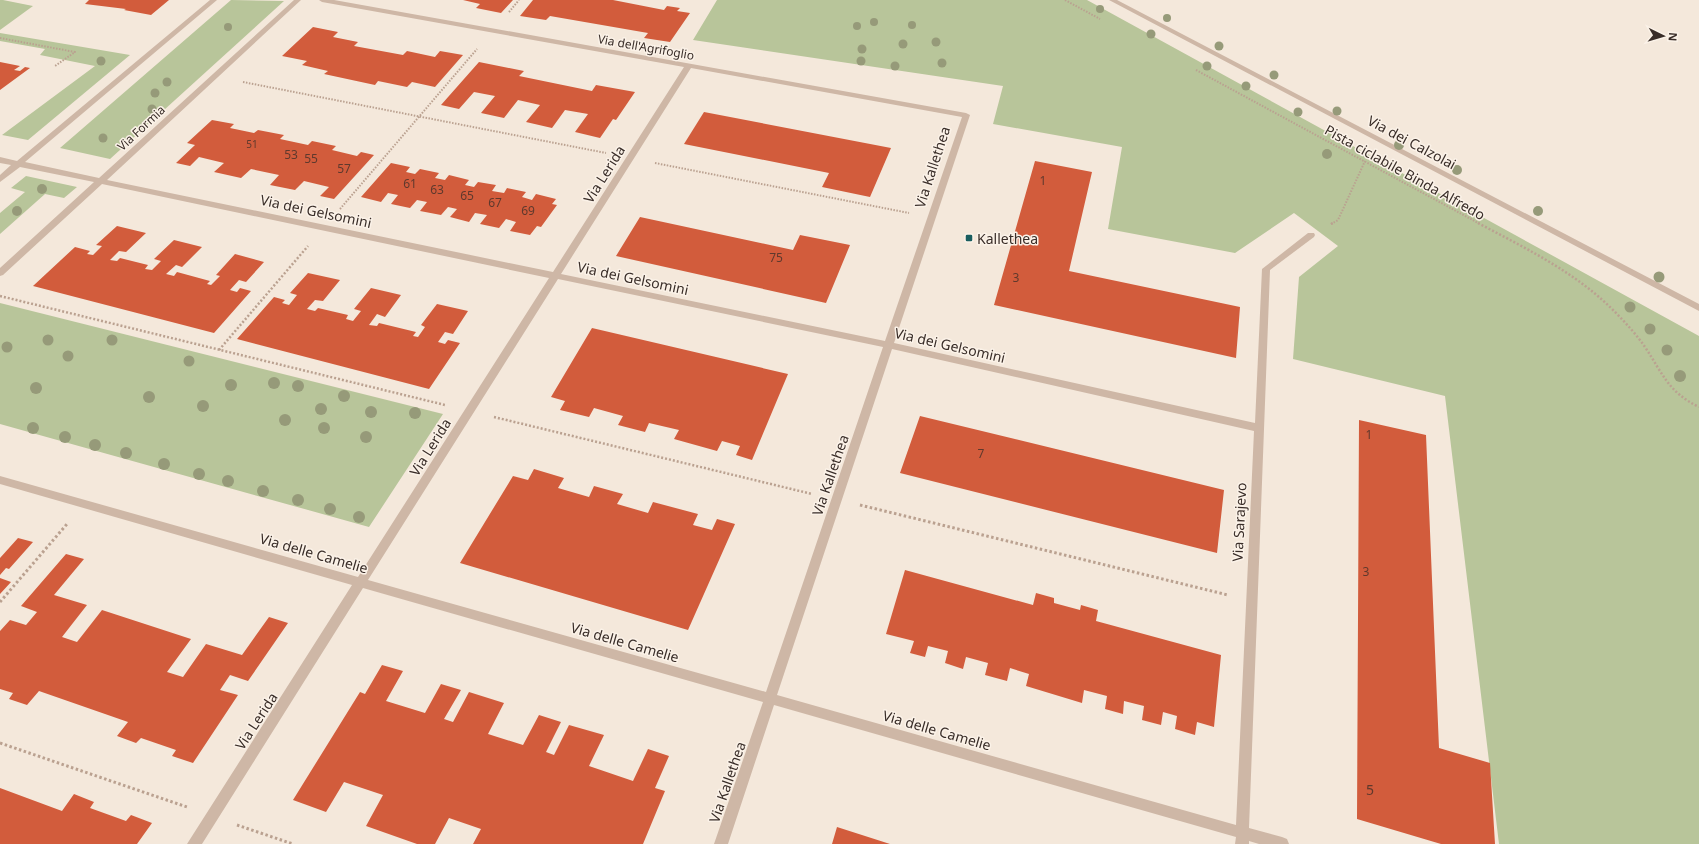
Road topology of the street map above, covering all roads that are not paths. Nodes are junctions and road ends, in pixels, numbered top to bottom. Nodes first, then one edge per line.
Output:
1 (214, 0) edge
2 (298, 0) edge
3 (322, 0) edge
4 (1112, 0) edge
5 (689, 66) junction
6 (966, 115) joint
7 (0, 160) edge
8 (18, 164) junction
9 (0, 179) edge
10 (101, 181) junction
11 (1311, 235) road end
12 (0, 273) edge
13 (556, 276) junction
14 (1699, 308) edge
15 (889, 345) junction
16 (1260, 428) junction
17 (0, 480) edge
18 (361, 582) junction
19 (770, 699) junction
20 (1242, 838) edge
21 (194, 844) edge
22 (722, 844) edge
23 (1282, 844) edge

1 - 8 street
2 - 10 street, Via Formia
3 - 5 street, Via dell'Agrifoglio
4 - 14 street, Via dei Calzolai
5 - 6 street, Via dell'Agrifoglio
5 - 13 street, Via Lerida
6 - 15 street, Via Kallethea
7 - 8 street, Via dei Gelsomini
8 - 9 street
8 - 10 street, Via dei Gelsomini
10 - 12 street, Via Formia
10 - 13 street, Via dei Gelsomini
11 - 16 street, Via Sarajevo
13 - 15 street, Via dei Gelsomini
13 - 18 street, Via Lerida
15 - 16 street, Via dei Gelsomini
15 - 19 street, Via Kallethea
16 - 20 street, Via Sarajevo
17 - 18 street, Via delle Camelie
18 - 19 street, Via delle Camelie
18 - 21 street, Via Lerida
19 - 20 street, Via delle Camelie
19 - 22 street, Via Kallethea
20 - 23 street

